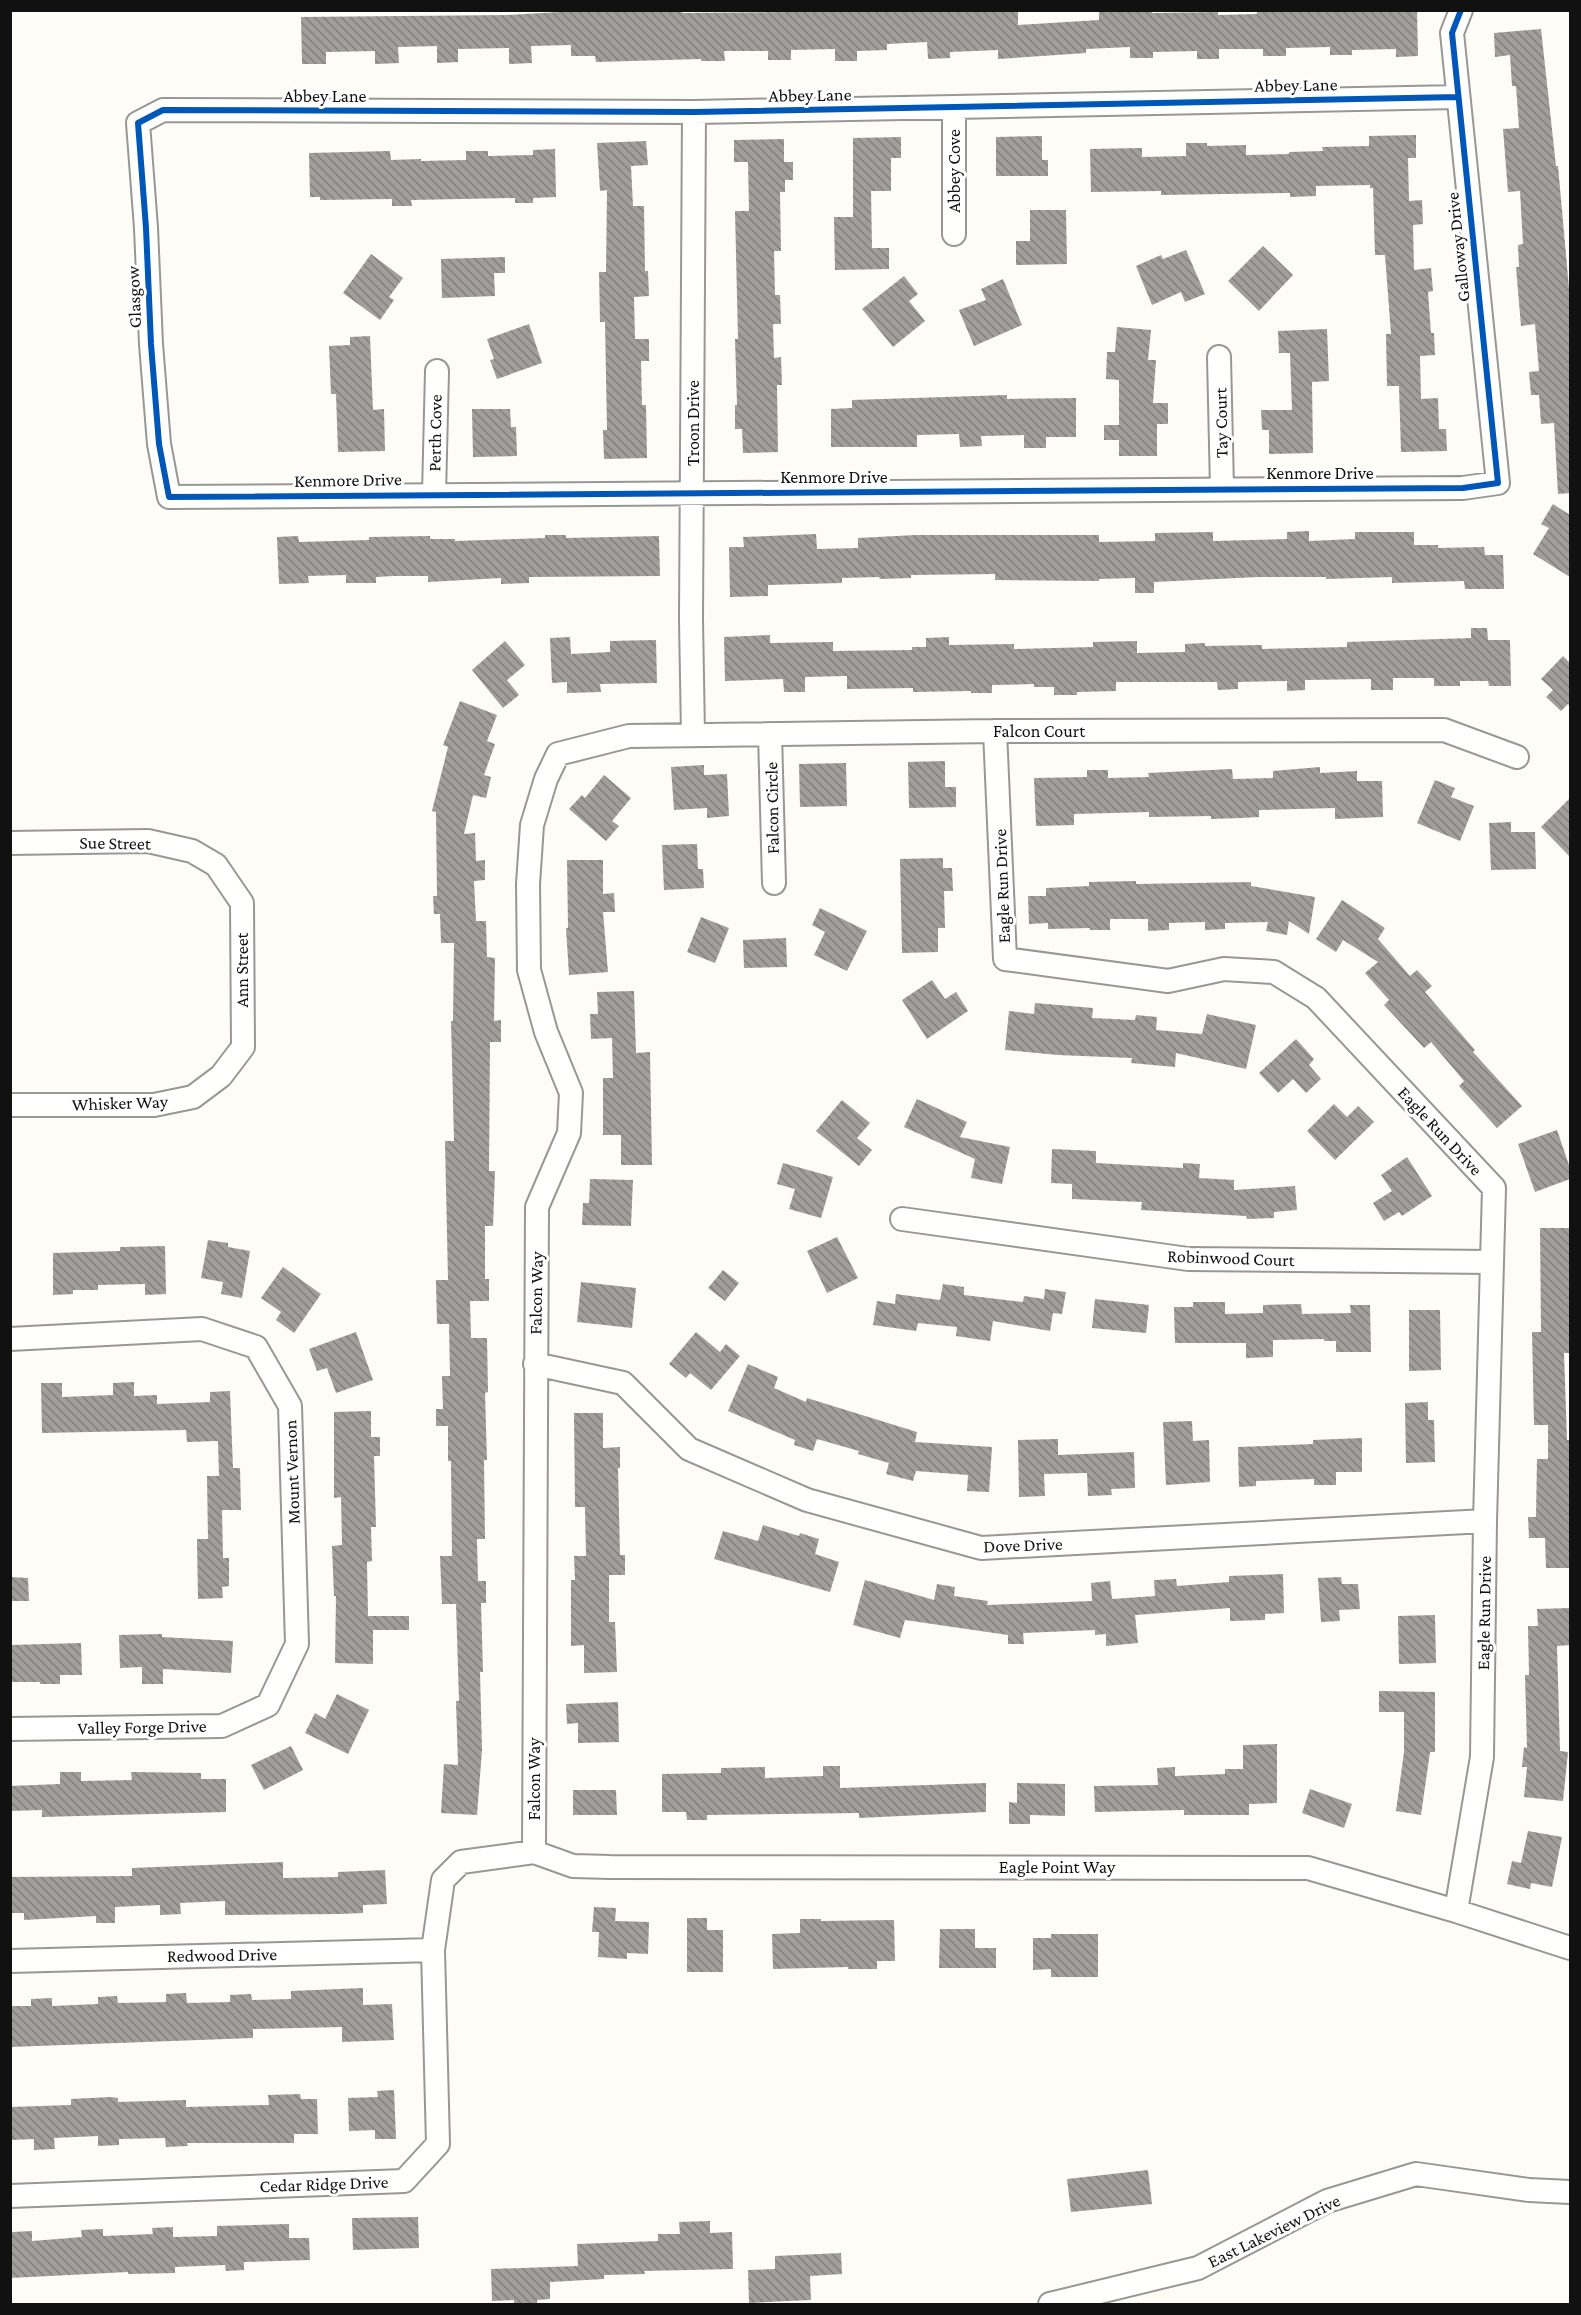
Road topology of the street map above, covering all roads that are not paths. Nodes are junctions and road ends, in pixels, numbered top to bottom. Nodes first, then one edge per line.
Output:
1 (1461, 10) edge
2 (1458, 97) junction
3 (954, 108) junction
4 (163, 111) joint
5 (694, 112) junction
6 (954, 234) dead end
7 (1219, 357) dead end
8 (437, 371) dead end
9 (1498, 483) joint
10 (1222, 489) junction
11 (692, 493) junction
12 (434, 494) junction
13 (170, 497) joint
14 (995, 731) junction
15 (770, 734) junction
16 (693, 735) junction
17 (558, 754) joint
18 (1517, 757) dead end
19 (10, 843) edge
20 (216, 865) joint
21 (774, 883) dead end
22 (221, 1076) joint
23 (10, 1106) edge
24 (902, 1219) dead end
25 (1491, 1262) junction
26 (10, 1339) edge
27 (535, 1364) junction
28 (1485, 1521) junction
29 (268, 1705) joint
30 (10, 1729) edge
31 (534, 1852) junction
32 (1456, 1911) junction
33 (1570, 1948) edge
34 (433, 1950) junction
35 (10, 1961) edge
36 (1570, 2192) edge
37 (10, 2196) edge
38 (1050, 2304) edge

1 - 2 street, Galloway Drive
2 - 3 street, Abbey Lane
2 - 9 street, Galloway Drive
3 - 5 street, Abbey Lane
3 - 6 street, Abbey Cove
4 - 5 street, Abbey Lane
4 - 13 street, Glasgow
5 - 11 street, Troon Drive
7 - 10 street, Tay Court
8 - 12 street, Perth Cove
9 - 10 street, Kenmore Drive
10 - 11 street, Kenmore Drive
11 - 12 street, Kenmore Drive
11 - 16 street, Troon Drive
12 - 13 street, Kenmore Drive
14 - 15 street, Falcon Court
14 - 18 street, Falcon Court
14 - 25 street, Eagle Run Drive
15 - 16 street, Falcon Court
15 - 21 street, Falcon Circle
16 - 17 street, Falcon Court
17 - 27 street, Falcon Way
19 - 20 street, Sue Street
20 - 22 street, Ann Street
22 - 23 street, Whisker Way
24 - 25 street, Robinwood Court
25 - 28 street, Eagle Run Drive
26 - 29 street, Mount Vernon
27 - 28 street, Dove Drive
27 - 31 street, Falcon Way
28 - 32 street, Eagle Run Drive
29 - 30 street, Valley Forge Drive
31 - 32 street, Eagle Point Way
31 - 34 street, Cedar Ridge Drive
32 - 33 street, Eagle Point Way
34 - 35 street, Redwood Drive
34 - 37 street, Cedar Ridge Drive
36 - 38 street, East Lakeview Drive

